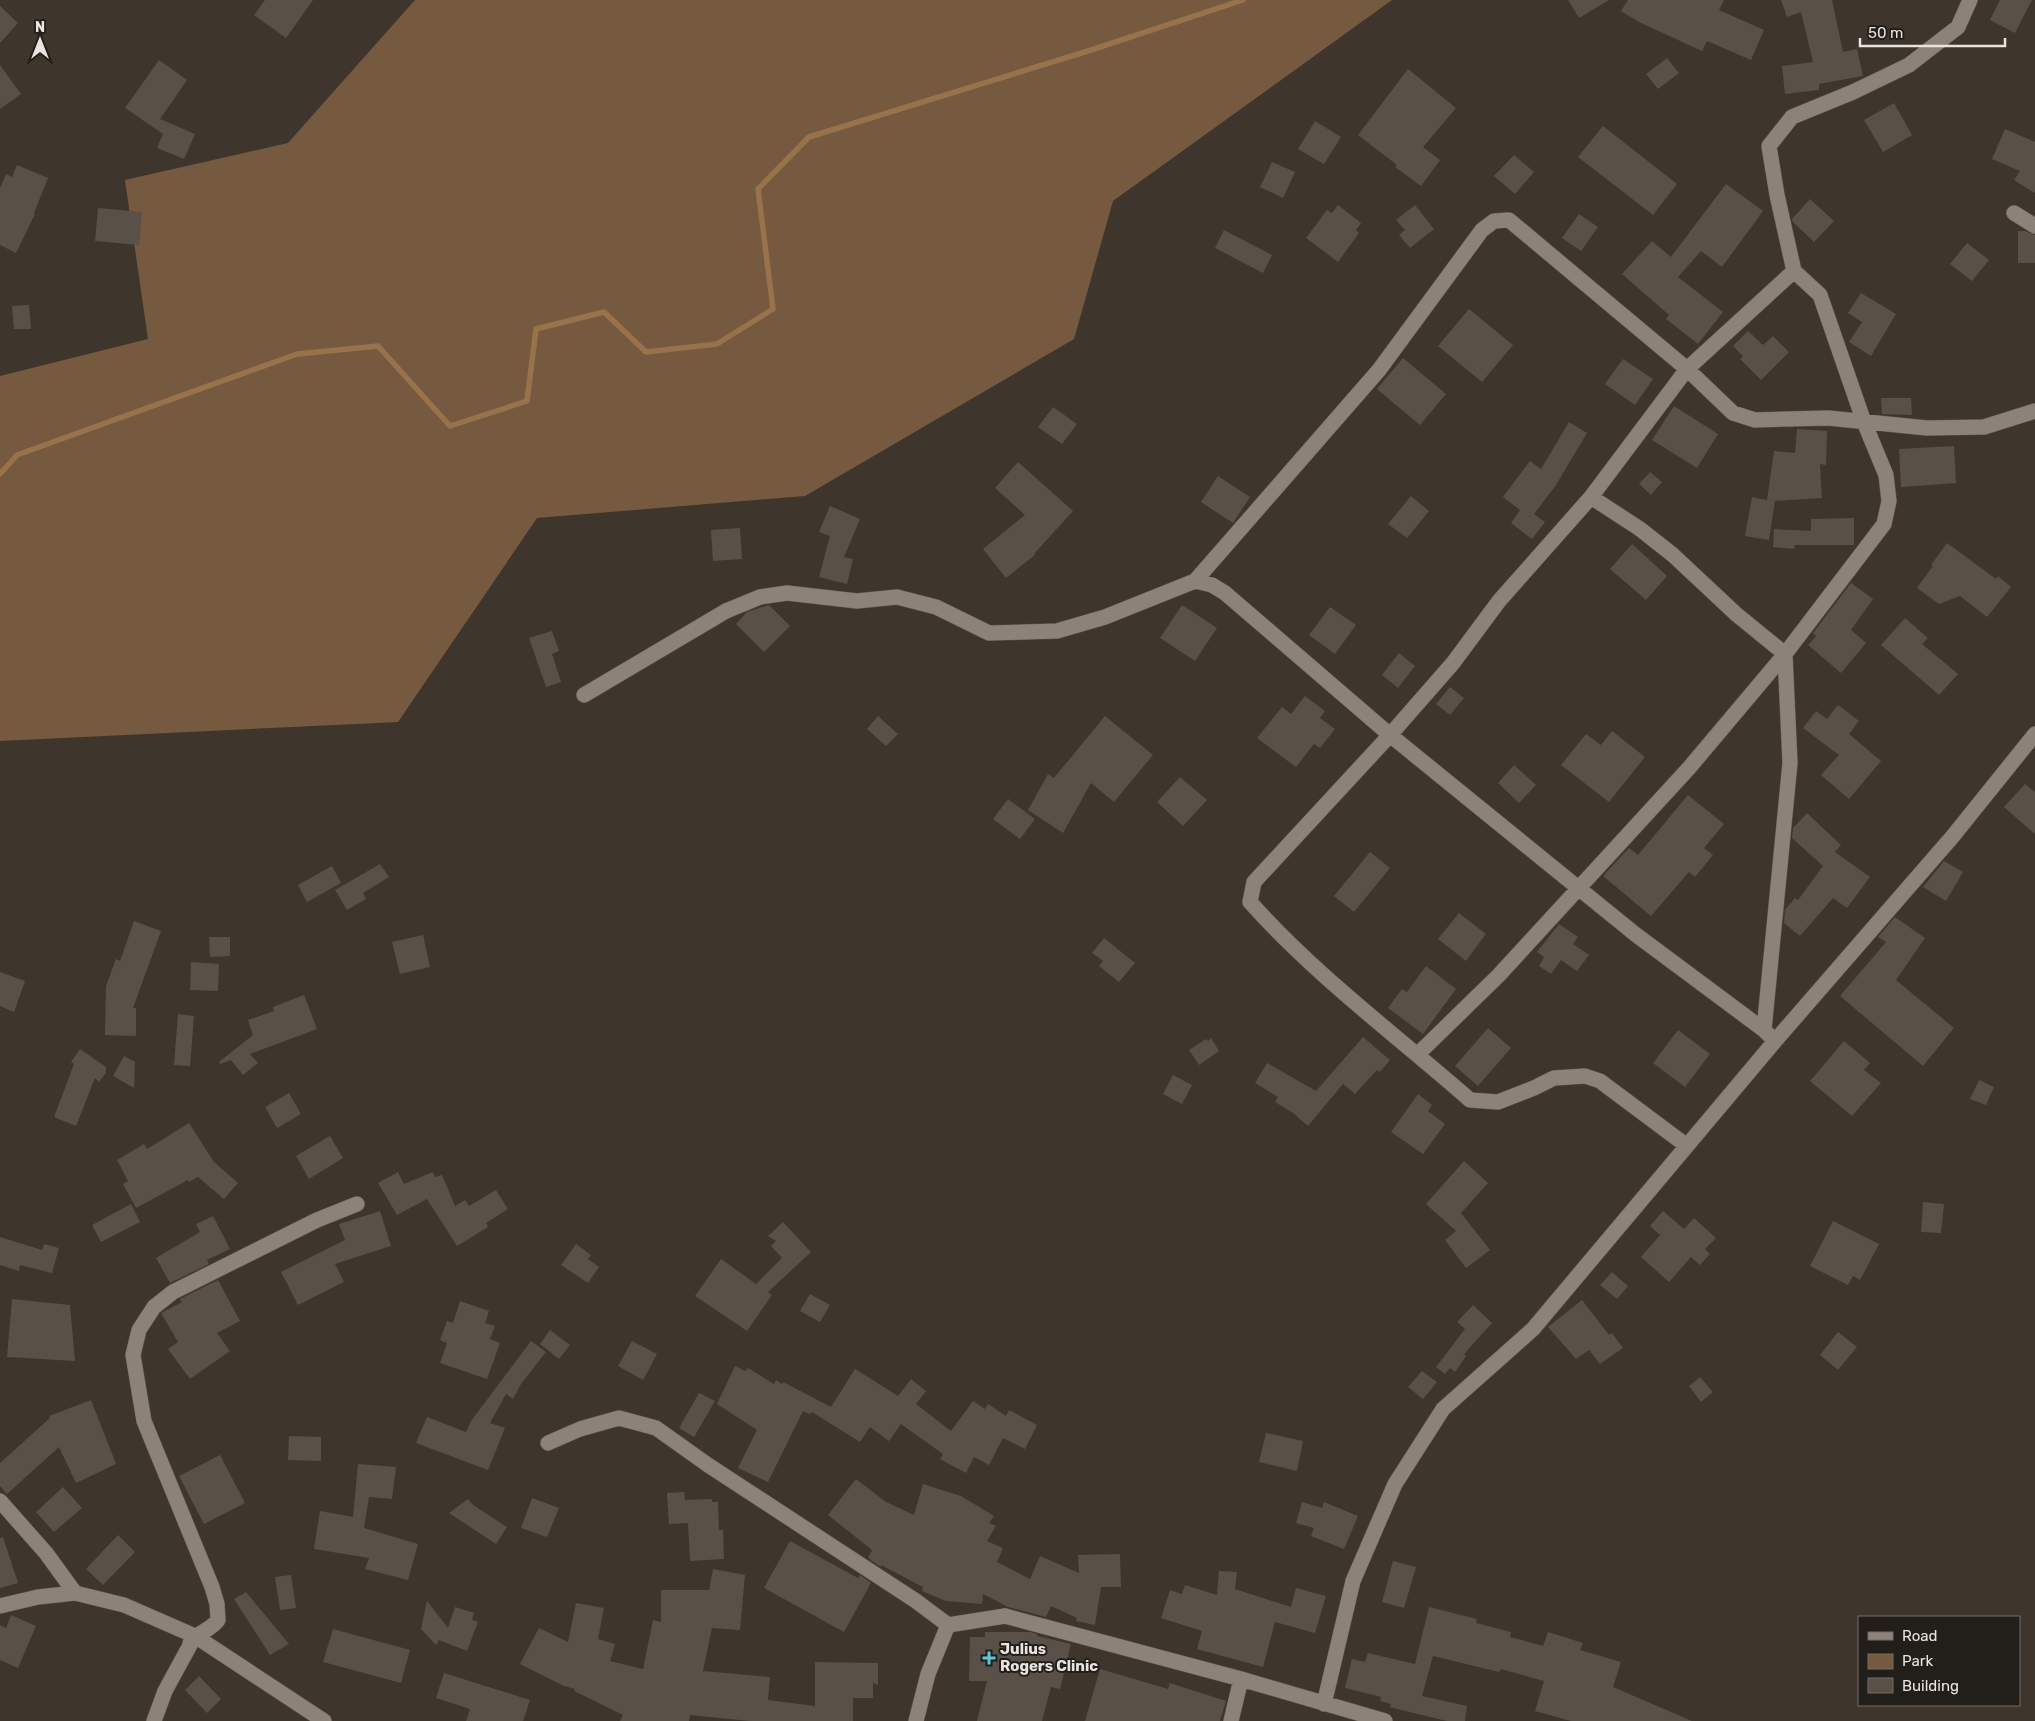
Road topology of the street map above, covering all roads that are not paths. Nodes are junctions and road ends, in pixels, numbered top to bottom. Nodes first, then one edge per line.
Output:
1 (1970, 0) edge
2 (2014, 213) dead end
3 (2035, 226) edge
4 (1794, 271) junction
5 (1687, 369) junction
6 (2035, 411) edge
7 (1864, 422) junction
8 (1591, 497) junction
9 (1195, 581) junction
10 (1785, 654) junction
11 (584, 695) dead end
12 (2035, 734) edge
13 (1390, 735) junction
14 (1580, 888) junction
15 (1764, 1030) junction
16 (1775, 1041) junction
17 (1418, 1054) junction
18 (1687, 1146) junction
19 (356, 1204) dead end
20 (548, 1444) dead end
21 (0, 1501) edge
22 (75, 1593) junction
23 (0, 1606) edge
24 (948, 1625) junction
25 (195, 1636) junction
26 (1241, 1679) junction
27 (1324, 1704) junction
28 (154, 1721) edge
29 (324, 1721) edge
30 (916, 1721) edge
31 (1231, 1721) edge
32 (1385, 1721) edge

1 - 4 street
2 - 3 street
4 - 5 street
4 - 7 street
5 - 7 street
5 - 8 street
5 - 9 street
6 - 7 street
7 - 10 street
8 - 10 street
8 - 13 street
9 - 11 street
9 - 13 street
10 - 14 street
10 - 15 street
12 - 16 street
13 - 14 street
13 - 17 street
14 - 15 street
14 - 17 street
15 - 16 street
16 - 18 street
17 - 18 street
18 - 27 street
19 - 25 street
20 - 24 street
21 - 22 street
22 - 23 street
22 - 25 street
24 - 26 street
24 - 30 street
25 - 28 street
25 - 29 street
26 - 27 street
26 - 31 street
27 - 32 street

